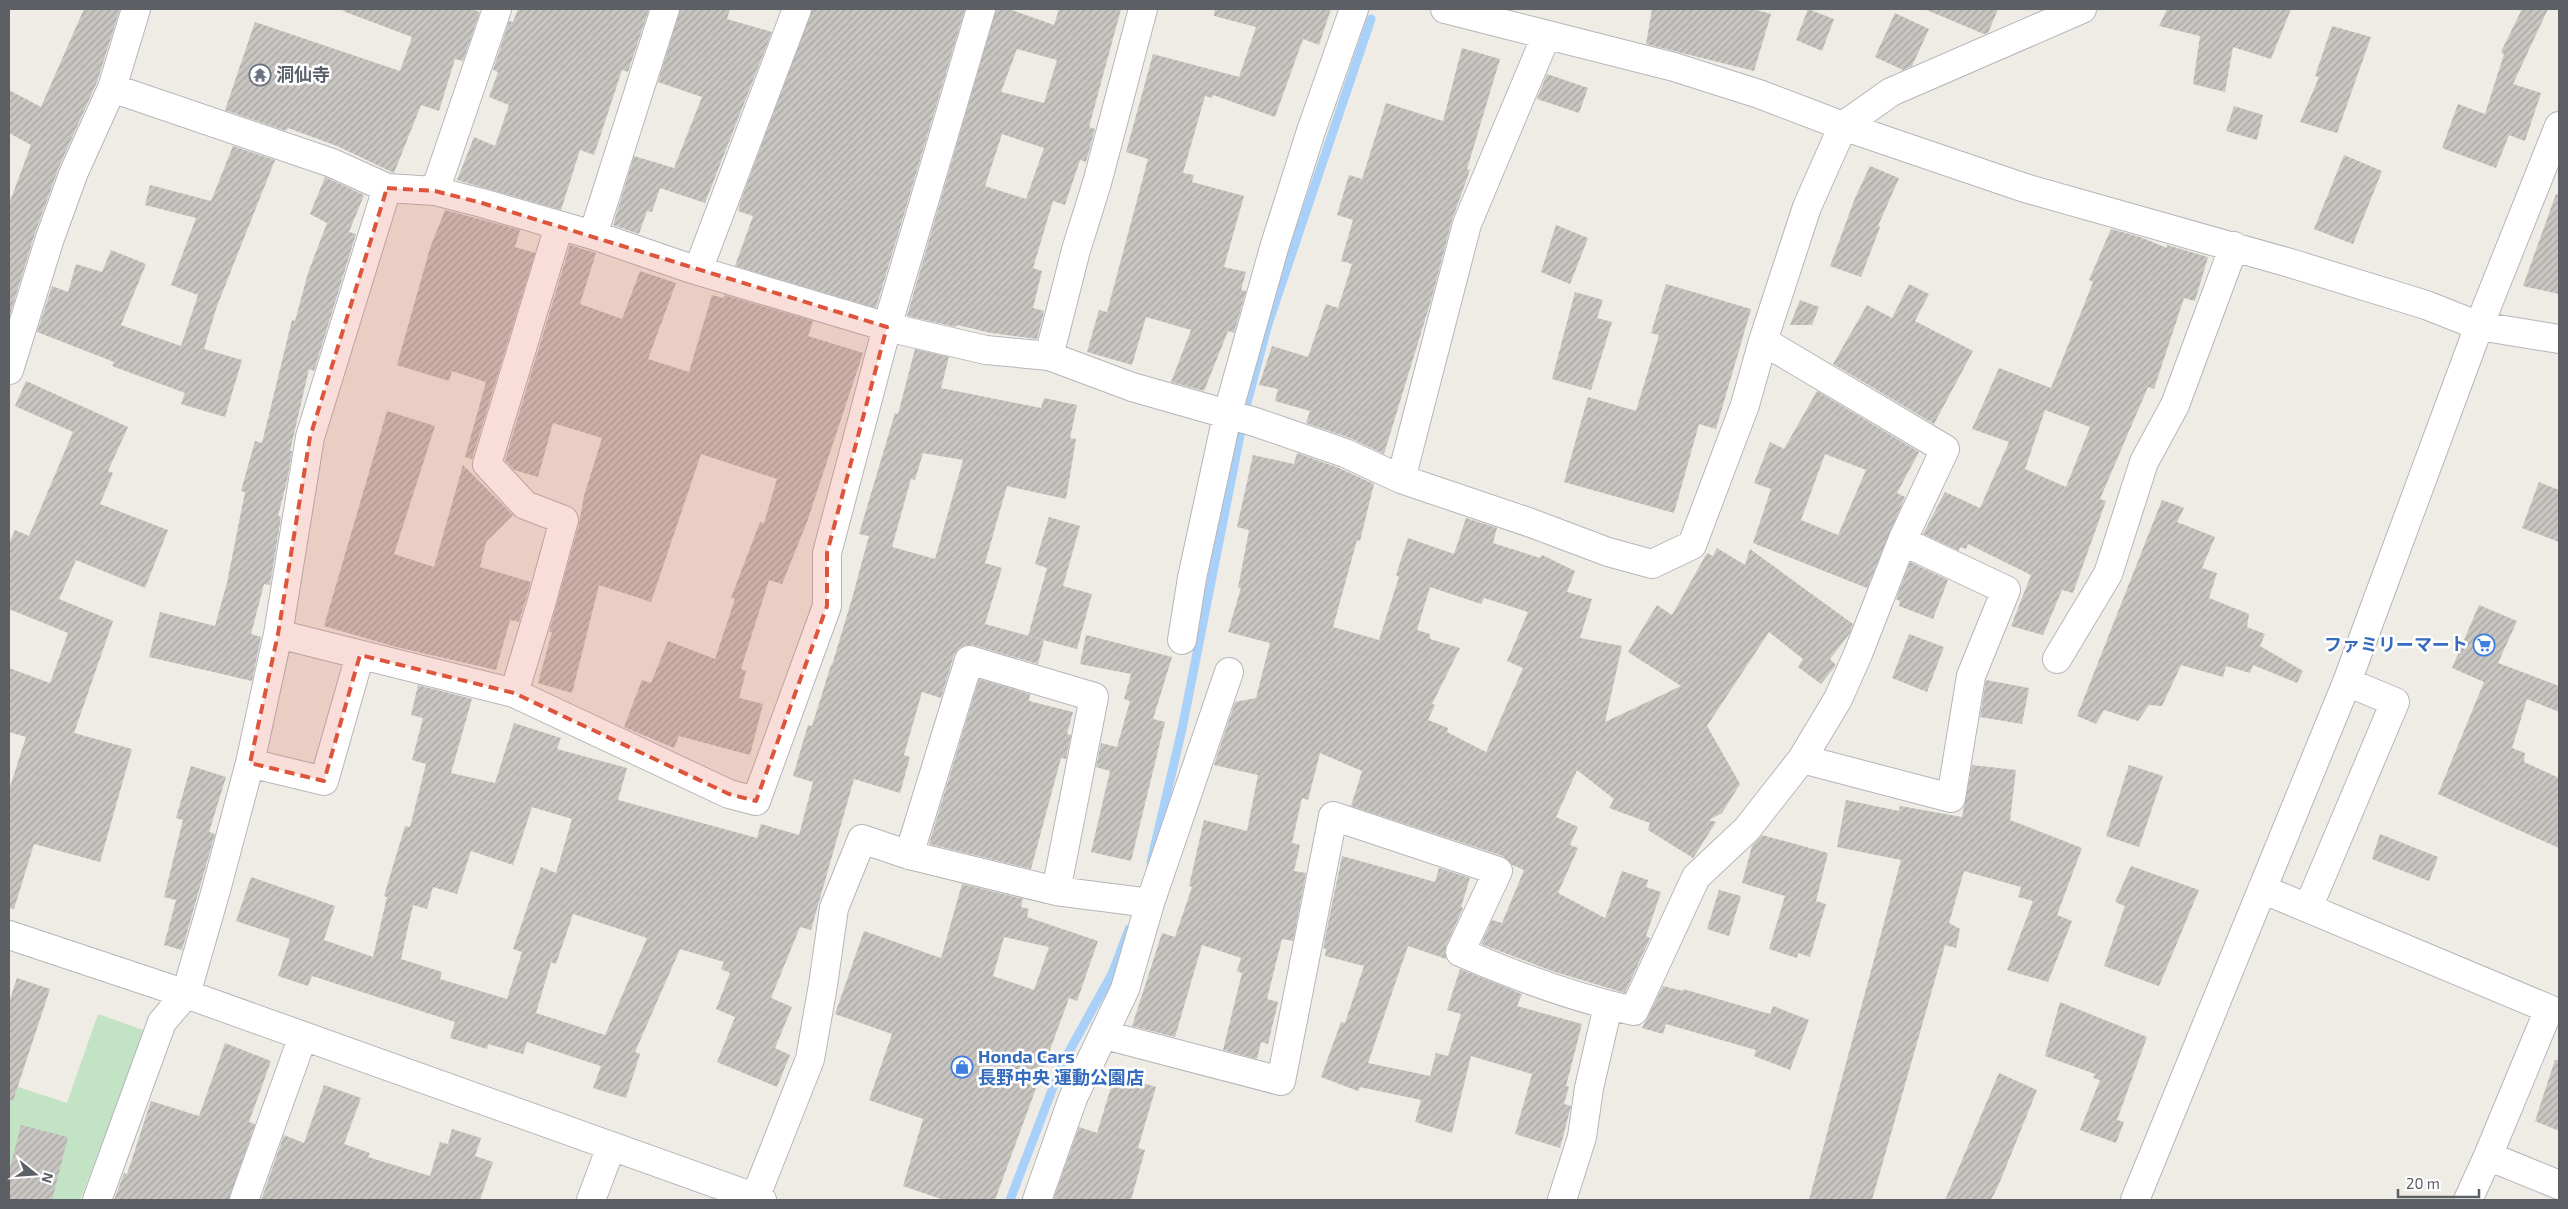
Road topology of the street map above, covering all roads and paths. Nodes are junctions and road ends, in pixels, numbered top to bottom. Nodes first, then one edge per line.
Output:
1 (136, 9) edge
2 (497, 9) edge
3 (665, 9) edge
4 (797, 9) edge
5 (981, 9) edge
6 (1142, 9) edge
7 (1354, 9) edge
8 (1445, 9) edge
9 (2082, 9) edge
10 (1546, 36) junction
11 (112, 88) junction
12 (1843, 126) junction
13 (2559, 126) edge
14 (388, 188) junction
15 (435, 191) junction
16 (559, 226) junction
17 (593, 235) junction
18 (2234, 246) junction
19 (698, 270) junction
20 (2479, 326) junction
21 (887, 327) junction
22 (2559, 338) edge
23 (1763, 341) junction
24 (1049, 356) junction
25 (9, 370) edge
26 (1240, 418) junction
27 (1401, 479) junction
28 (1902, 541) junction
29 (278, 634) junction
30 (1182, 640) dead end
31 (360, 655) junction
32 (2057, 658) dead end
33 (1229, 672) dead end
34 (2347, 682) junction
35 (514, 693) junction
36 (1802, 759) junction
37 (250, 763) junction
38 (909, 855) junction
39 (2262, 889) junction
40 (1056, 891) junction
41 (1150, 903) junction
42 (2308, 908) junction
43 (9, 935) edge
44 (186, 994) junction
45 (1608, 1006) junction
46 (1105, 1035) junction
47 (303, 1036) junction
48 (611, 1147) junction
49 (2488, 1156) junction
50 (2559, 1185) edge
51 (758, 1199) edge
52 (97, 1200) edge
53 (244, 1200) edge
54 (591, 1200) edge
55 (1037, 1200) edge
56 (1562, 1200) edge
57 (2135, 1200) edge
58 (2468, 1200) edge

1 - 11 street
2 - 15 street
3 - 17 street
4 - 19 street
5 - 21 street
6 - 24 street
7 - 26 street
8 - 10 street
9 - 12 street
10 - 12 street
10 - 27 street
11 - 14 street
11 - 25 street
12 - 18 street
12 - 23 street
13 - 20 street
14 - 15 street
14 - 29 street
15 - 16 street
16 - 17 street
16 - 35 street
17 - 19 street
18 - 20 street
18 - 32 street
19 - 21 street
20 - 22 street
20 - 34 street
21 - 24 street
21 - 35 street
23 - 27 street
23 - 28 street
24 - 26 street
26 - 27 street
26 - 30 street
28 - 36 street
28 - 36 street
29 - 31 street
29 - 37 street
31 - 35 street
31 - 37 street
33 - 41 street
34 - 39 street
34 - 42 street
36 - 45 street
37 - 44 street
38 - 40 street
38 - 40 street
38 - 51 street
39 - 42 street
39 - 57 street
40 - 41 street
41 - 46 street
42 - 49 street
43 - 44 street
44 - 47 street
44 - 52 street
45 - 46 street
45 - 56 street
46 - 55 street
47 - 48 street
47 - 53 street
48 - 51 street
48 - 54 street
49 - 50 street
49 - 58 street

